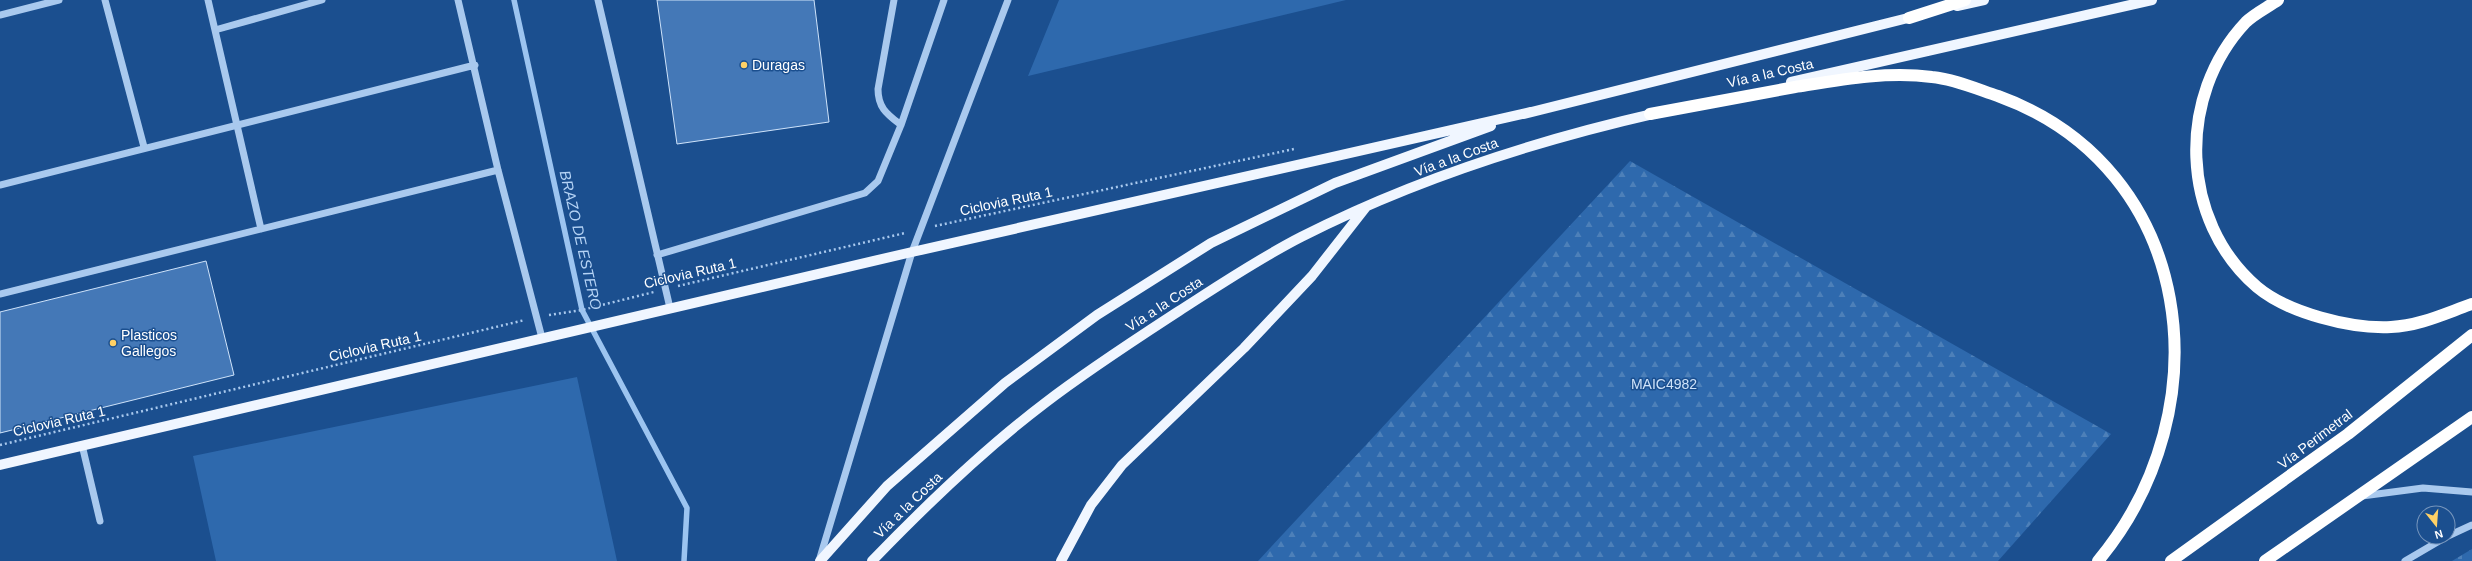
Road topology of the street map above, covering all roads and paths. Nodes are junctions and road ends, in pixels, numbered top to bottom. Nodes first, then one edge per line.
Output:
1 (59, 0) edge
2 (106, 0) edge
3 (208, 0) edge
4 (322, 0) edge
5 (458, 0) edge
6 (598, 0) edge
7 (894, 0) edge
8 (944, 0) edge
9 (1008, 0) edge
10 (1965, 0) edge
11 (1984, 0) edge
12 (2152, 0) edge
13 (2278, 0) edge
14 (0, 15) edge
15 (1908, 18) junction
16 (215, 30) junction
17 (475, 65) junction
18 (1531, 112) junction
19 (1650, 114) junction
20 (237, 125) junction
21 (901, 125) junction
22 (144, 147) junction
23 (1299, 148) dead end
24 (498, 170) junction
25 (0, 184) edge
26 (1367, 206) junction
27 (261, 229) junction
28 (921, 229) junction
29 (912, 252) junction
30 (657, 255) junction
31 (665, 288) junction
32 (0, 292) edge
33 (2472, 304) edge
34 (670, 308) junction
35 (536, 317) junction
36 (2472, 335) edge
37 (542, 338) junction
38 (2472, 418) edge
39 (0, 445) edge
40 (82, 445) junction
41 (0, 465) edge
42 (2472, 492) edge
43 (2361, 496) junction
44 (100, 521) dead end
45 (2472, 525) edge
46 (2456, 532) edge
47 (2432, 545) edge
48 (819, 561) edge
49 (872, 561) edge
50 (1061, 561) edge
51 (2098, 561) edge
52 (2171, 561) edge
53 (2265, 561) edge
54 (2405, 561) edge

1 - 14 street
2 - 22 street
3 - 16 street
4 - 16 street
5 - 17 street
6 - 30 street
7 - 21 street
8 - 21 street
9 - 28 street
10 - 15 highway
11 - 15 main road, Vía a la Costa
12 - 19 main road, Vía a la Costa
13 - 33 highway
15 - 18 main road, Vía a la Costa
16 - 20 street
17 - 20 street
17 - 24 street
18 - 29 main road
18 - 48 main road, Vía a la Costa
19 - 26 main road, Vía a la Costa
19 - 51 highway
20 - 22 street
20 - 27 street
21 - 30 street
22 - 25 street
23 - 28 path, Ciclovia Ruta 1
24 - 27 street
24 - 35 street
26 - 49 main road, Vía a la Costa
26 - 50 main road
27 - 32 street
28 - 29 street
28 - 31 path, Ciclovia Ruta 1
29 - 34 main road
29 - 48 street
30 - 31 street
31 - 34 street
31 - 35 path, Ciclovia Ruta 1
34 - 37 main road
35 - 37 street
35 - 39 path, Ciclovia Ruta 1
36 - 52 highway, Vía Perimetral
37 - 40 main road
38 - 43 highway
40 - 41 main road
40 - 44 street
42 - 43 street
43 - 53 highway
45 - 46 street
47 - 54 street

